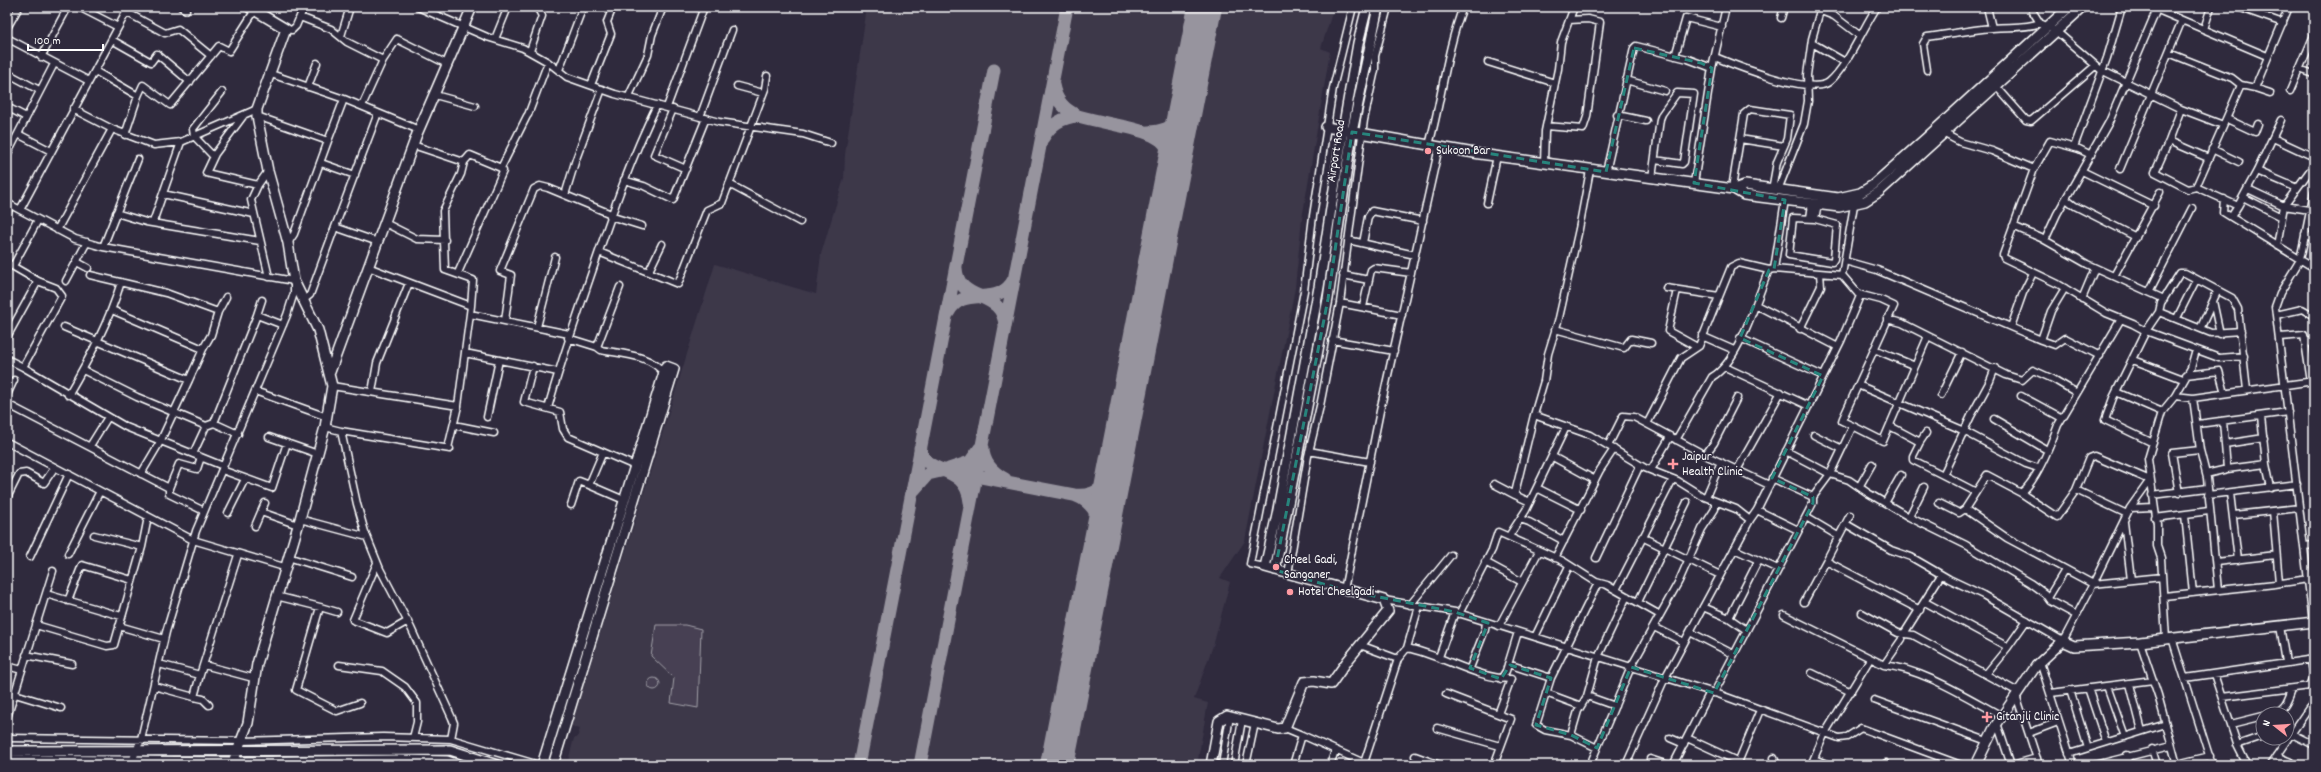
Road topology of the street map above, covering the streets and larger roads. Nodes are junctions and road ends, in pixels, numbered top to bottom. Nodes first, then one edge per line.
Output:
1 (19, 7) edge
2 (68, 7) edge
3 (79, 7) edge
4 (304, 7) edge
5 (350, 7) edge
6 (418, 7) edge
7 (472, 7) edge
8 (508, 7) edge
9 (536, 7) edge
10 (582, 7) edge
11 (613, 7) edge
12 (663, 7) edge
13 (704, 7) edge
14 (1353, 7) edge
15 (1367, 7) edge
16 (1378, 7) edge
17 (1388, 7) edge
18 (1463, 7) edge
19 (1574, 7) edge
20 (1726, 7) edge
21 (1784, 7) edge
22 (1877, 7) edge
23 (1987, 7) edge
24 (2032, 7) edge
25 (2069, 7) edge
26 (2083, 7) edge
27 (2122, 7) edge
28 (2211, 7) edge
29 (2238, 7) edge
30 (2289, 7) edge
31 (2154, 8) edge
32 (252, 9) edge
33 (1821, 9) edge
34 (128, 10) edge
35 (300, 17) junction
36 (1781, 18) dead end
37 (1569, 20) junction
38 (2182, 20) junction
39 (2283, 23) junction
40 (118, 27) junction
41 (463, 27) junction
42 (2048, 27) junction
43 (7, 28) edge
44 (1722, 28) junction
45 (1992, 28) junction
46 (286, 29) junction
47 (2204, 29) junction
48 (732, 30) dead end
49 (1860, 34) junction
50 (341, 36) junction
51 (2314, 37) edge
52 (7, 38) edge
53 (495, 39) junction
54 (112, 40) junction
55 (1812, 43) junction
56 (530, 52) junction
57 (2169, 52) junction
58 (211, 56) junction
59 (1674, 56) junction
60 (2267, 56) junction
61 (41, 57) junction
62 (1715, 57) junction
63 (383, 60) junction
64 (548, 62) junction
65 (1488, 62) dead end
66 (1845, 62) junction
67 (317, 63) dead end
68 (54, 64) junction
69 (447, 64) junction
70 (2095, 66) junction
71 (1712, 68) junction
72 (2300, 69) junction
73 (559, 70) junction
74 (1927, 70) dead end
75 (2101, 70) junction
76 (95, 71) junction
77 (7, 73) edge
78 (271, 74) junction
79 (2314, 74) edge
80 (767, 76) dead end
81 (1626, 80) junction
82 (89, 81) junction
83 (190, 82) junction
84 (1555, 83) junction
85 (2127, 83) junction
86 (1807, 84) junction
87 (591, 85) junction
88 (2241, 85) junction
89 (737, 86) dead end
90 (1996, 86) junction
91 (308, 87) junction
92 (2255, 88) junction
93 (602, 89) junction
94 (39, 90) junction
95 (1665, 91) dead end
96 (2290, 91) dead end
97 (222, 92) dead end
98 (763, 93) junction
99 (2270, 93) dead end
100 (435, 95) junction
101 (2151, 95) junction
102 (138, 96) junction
103 (628, 98) junction
104 (344, 99) junction
105 (657, 105) junction
106 (362, 106) junction
107 (475, 106) dead end
108 (7, 107) edge
109 (670, 108) junction
110 (73, 109) junction
111 (2181, 109) junction
112 (257, 112) junction
113 (378, 113) junction
114 (245, 115) junction
115 (1617, 115) junction
116 (26, 117) junction
117 (700, 117) junction
118 (706, 118) junction
119 (2227, 119) junction
120 (2281, 120) dead end
121 (1646, 121) dead end
122 (2258, 124) dead end
123 (2223, 125) junction
124 (1546, 126) junction
125 (750, 127) junction
126 (1326, 127) junction
127 (112, 129) junction
128 (419, 130) junction
129 (1347, 131) junction
130 (1941, 131) junction
131 (18, 134) junction
132 (1363, 134) junction
133 (125, 135) junction
134 (194, 136) junction
135 (2273, 138) junction
136 (1740, 139) junction
137 (328, 141) junction
138 (2169, 141) junction
139 (181, 142) junction
140 (831, 143) dead end
141 (413, 145) junction
142 (1429, 145) junction
143 (1784, 146) junction
144 (9, 147) edge
145 (1439, 147) junction
146 (2074, 147) junction
147 (2212, 150) junction
148 (51, 151) junction
149 (7, 155) edge
150 (214, 156) junction
151 (1497, 156) junction
152 (2091, 156) junction
153 (2314, 157) edge
154 (2208, 158) junction
155 (138, 159) dead end
156 (1655, 160) junction
157 (464, 162) junction
158 (2240, 162) dead end
159 (321, 163) junction
160 (1544, 163) junction
161 (2314, 164) edge
162 (502, 168) junction
163 (2034, 169) junction
164 (2120, 169) dead end
165 (686, 170) junction
166 (1590, 170) junction
167 (268, 171) junction
168 (2082, 171) junction
169 (2257, 171) junction
170 (1606, 172) junction
171 (355, 175) junction
172 (1652, 178) junction
173 (624, 180) junction
174 (1694, 183) junction
175 (729, 184) junction
176 (258, 185) junction
177 (2196, 187) junction
178 (1733, 188) junction
179 (2297, 188) junction
180 (2248, 189) junction
181 (1775, 190) junction
182 (2160, 192) dead end
183 (2314, 192) edge
184 (163, 194) junction
185 (565, 195) junction
186 (2243, 197) junction
187 (2066, 199) junction
188 (2224, 199) junction
189 (1785, 200) junction
190 (1487, 203) dead end
191 (9, 204) edge
192 (1815, 204) junction
193 (1854, 205) junction
194 (2154, 206) junction
195 (2238, 206) junction
196 (2284, 206) junction
197 (2192, 208) dead end
198 (20, 210) junction
199 (2310, 210) junction
200 (7, 213) edge
201 (116, 213) junction
202 (254, 214) junction
203 (611, 215) junction
204 (2231, 217) junction
205 (2282, 217) junction
206 (1812, 218) junction
207 (38, 220) junction
208 (1423, 221) junction
209 (153, 222) junction
210 (800, 222) dead end
211 (385, 224) junction
212 (642, 226) dead end
213 (2013, 226) junction
214 (335, 227) junction
215 (57, 230) junction
216 (2305, 234) junction
217 (2136, 237) junction
218 (2314, 239) edge
219 (445, 240) junction
220 (1348, 240) junction
221 (2045, 240) junction
222 (260, 241) junction
223 (87, 242) junction
224 (378, 242) junction
225 (288, 243) junction
226 (1363, 243) junction
227 (662, 244) dead end
228 (2277, 246) junction
229 (103, 247) junction
230 (599, 252) junction
231 (1416, 255) junction
232 (555, 257) dead end
233 (1807, 259) junction
234 (1845, 260) junction
235 (2300, 260) junction
236 (77, 262) junction
237 (10, 265) edge
238 (368, 267) junction
239 (88, 268) dead end
240 (2095, 268) junction
241 (2314, 268) edge
242 (1772, 270) junction
243 (649, 271) junction
244 (1806, 272) junction
245 (458, 273) junction
246 (1411, 273) junction
247 (2033, 273) junction
248 (1820, 274) junction
249 (90, 275) dead end
250 (1343, 275) junction
251 (1842, 275) junction
252 (2114, 276) junction
253 (269, 277) junction
254 (1369, 280) junction
255 (2196, 280) junction
256 (38, 281) junction
257 (66, 281) dead end
258 (294, 281) junction
259 (121, 282) junction
260 (409, 283) junction
261 (620, 287) dead end
262 (1666, 288) dead end
263 (2065, 288) junction
264 (1677, 290) junction
265 (2218, 290) junction
266 (2149, 292) junction
267 (1858, 294) junction
268 (1719, 296) junction
269 (226, 297) dead end
270 (305, 299) junction
271 (2082, 299) junction
272 (2164, 299) junction
273 (262, 300) dead end
274 (2213, 300) junction
275 (1340, 303) junction
276 (1756, 305) junction
277 (471, 306) junction
278 (1363, 307) junction
279 (112, 310) junction
280 (218, 312) junction
281 (2159, 312) junction
282 (470, 314) junction
283 (257, 315) junction
284 (1402, 315) junction
285 (2276, 316) junction
286 (2314, 316) edge
287 (2177, 318) junction
288 (1888, 319) junction
289 (2121, 319) junction
290 (505, 321) junction
291 (283, 325) junction
292 (64, 327) dead end
293 (537, 327) junction
294 (2010, 327) junction
295 (2201, 328) junction
296 (1555, 329) junction
297 (1800, 329) junction
298 (2146, 332) junction
299 (2241, 332) junction
300 (2220, 334) junction
301 (569, 336) junction
302 (1702, 336) junction
303 (1928, 336) junction
304 (7, 337) edge
305 (2280, 337) junction
306 (1740, 338) junction
307 (1332, 340) junction
308 (2041, 340) junction
309 (2306, 340) junction
310 (98, 341) junction
311 (1651, 343) dead end
312 (2314, 345) edge
313 (597, 347) junction
314 (1838, 347) junction
315 (1696, 348) junction
316 (203, 349) junction
317 (1874, 349) junction
318 (1734, 350) junction
319 (2196, 350) junction
320 (1394, 351) junction
321 (1962, 352) junction
322 (465, 353) junction
323 (2100, 356) junction
324 (2244, 356) junction
325 (2311, 356) edge
326 (7, 359) edge
327 (499, 360) junction
328 (2133, 360) junction
329 (533, 366) junction
330 (1915, 366) junction
331 (23, 367) junction
332 (1725, 367) junction
333 (1995, 368) junction
334 (83, 370) junction
335 (558, 372) junction
336 (330, 373) junction
337 (664, 374) junction
338 (1824, 376) junction
339 (2184, 377) junction
340 (14, 380) dead end
341 (190, 380) junction
342 (2312, 382) edge
343 (1858, 385) junction
344 (332, 386) junction
345 (2285, 386) junction
346 (2247, 390) junction
347 (255, 391) junction
348 (372, 392) junction
349 (1781, 392) junction
350 (2116, 392) junction
351 (2077, 393) junction
352 (2225, 393) junction
353 (7, 395) edge
354 (68, 395) junction
355 (1941, 395) dead end
356 (2021, 396) dead end
357 (2175, 396) junction
358 (1737, 398) dead end
359 (2193, 398) junction
360 (7, 404) edge
361 (1900, 404) junction
362 (458, 406) junction
363 (1808, 406) junction
364 (548, 408) junction
365 (175, 411) junction
366 (2162, 412) junction
367 (2288, 412) junction
368 (1534, 414) junction
369 (108, 417) junction
370 (327, 417) junction
371 (487, 417) dead end
372 (2261, 417) junction
373 (2062, 418) junction
374 (1994, 419) dead end
375 (2223, 421) junction
376 (214, 423) junction
377 (454, 424) junction
378 (1647, 424) junction
379 (2198, 424) junction
380 (206, 426) junction
381 (1853, 426) junction
382 (1890, 426) junction
383 (325, 427) junction
384 (1566, 427) junction
385 (341, 431) junction
386 (1965, 432) junction
387 (494, 433) dead end
388 (1926, 433) dead end
389 (238, 434) junction
390 (1814, 436) dead end
391 (269, 437) dead end
392 (1673, 438) junction
393 (2264, 438) junction
394 (7, 442) edge
395 (160, 442) junction
396 (1920, 442) junction
397 (2153, 442) junction
398 (288, 443) junction
399 (2225, 444) junction
400 (90, 446) junction
401 (1608, 446) junction
402 (1614, 449) junction
403 (1842, 449) junction
404 (2047, 450) junction
405 (2200, 450) junction
406 (1309, 451) junction
407 (1786, 451) junction
408 (602, 452) junction
409 (193, 454) junction
410 (318, 454) junction
411 (1705, 455) junction
412 (201, 457) junction
413 (1553, 457) junction
414 (1370, 462) junction
415 (1721, 462) junction
416 (1872, 464) dead end
417 (2266, 464) junction
418 (1640, 465) junction
419 (635, 466) junction
420 (55, 467) junction
421 (222, 468) junction
422 (2038, 468) junction
423 (2227, 469) junction
424 (1651, 470) junction
425 (1737, 470) junction
426 (69, 474) junction
427 (141, 474) junction
428 (1830, 474) junction
429 (2206, 474) junction
430 (1900, 475) dead end
431 (1943, 475) junction
432 (1772, 478) junction
433 (245, 479) junction
434 (1673, 479) junction
435 (1595, 480) junction
436 (2150, 480) junction
437 (1494, 484) dead end
438 (1769, 484) junction
439 (2297, 484) junction
440 (589, 485) junction
441 (1859, 487) junction
442 (1924, 487) dead end
443 (169, 488) junction
444 (1537, 488) junction
445 (2207, 488) junction
446 (2271, 488) junction
447 (2076, 490) junction
448 (100, 491) junction
449 (1976, 492) junction
450 (2021, 493) junction
451 (2179, 493) junction
452 (2230, 494) junction
453 (1515, 495) junction
454 (2152, 495) junction
455 (2208, 495) junction
456 (1706, 497) junction
457 (1813, 497) junction
458 (7, 498) edge
459 (624, 500) junction
460 (1715, 501) junction
461 (1530, 502) junction
462 (1687, 502) dead end
463 (265, 503) dead end
464 (1885, 503) junction
465 (1939, 503) dead end
466 (571, 505) dead end
467 (2153, 507) junction
468 (2130, 508) junction
469 (2299, 508) junction
470 (1965, 509) junction
471 (1581, 510) junction
472 (1757, 510) junction
473 (204, 511) junction
474 (2209, 511) junction
475 (2273, 511) junction
476 (261, 512) junction
477 (228, 513) dead end
478 (1850, 515) dead end
479 (2185, 515) junction
480 (2234, 515) junction
481 (148, 517) junction
482 (1806, 517) junction
483 (1909, 517) junction
484 (2125, 517) junction
485 (2156, 518) junction
486 (1520, 520) junction
487 (1750, 520) junction
488 (299, 522) junction
489 (1846, 524) junction
490 (256, 526) dead end
491 (1798, 530) junction
492 (94, 535) dead end
493 (1509, 536) junction
494 (1838, 536) junction
495 (367, 537) junction
496 (1642, 537) junction
497 (194, 540) junction
498 (1564, 541) junction
499 (2314, 545) edge
500 (2304, 546) junction
501 (142, 547) junction
502 (1664, 548) junction
503 (1734, 549) junction
504 (1539, 551) junction
505 (68, 554) dead end
506 (1451, 554) dead end
507 (238, 555) junction
508 (2276, 555) junction
509 (30, 556) dead end
510 (288, 557) junction
511 (1555, 558) junction
512 (1596, 558) dead end
513 (1688, 560) junction
514 (2238, 560) junction
515 (1758, 561) junction
516 (1826, 561) junction
517 (1485, 562) junction
518 (2216, 562) junction
519 (377, 563) junction
520 (1569, 566) junction
521 (284, 567) junction
522 (1265, 567) junction
523 (1778, 569) junction
524 (1275, 570) junction
525 (2065, 570) junction
526 (53, 571) dead end
527 (1288, 574) junction
528 (1720, 575) junction
529 (1941, 575) junction
530 (352, 576) dead end
531 (2162, 577) junction
532 (2308, 578) junction
533 (132, 580) junction
534 (2131, 580) junction
535 (1522, 582) junction
536 (1598, 582) junction
537 (2093, 584) junction
538 (2279, 584) junction
539 (1344, 590) junction
540 (1616, 590) junction
541 (2218, 590) junction
542 (2193, 593) junction
543 (46, 594) junction
544 (276, 596) junction
545 (1627, 596) junction
546 (2164, 596) junction
547 (2048, 598) junction
548 (68, 600) junction
549 (1384, 600) junction
550 (1638, 602) junction
551 (1804, 602) dead end
552 (1924, 602) junction
553 (1410, 605) junction
554 (1419, 606) junction
555 (320, 607) junction
556 (1703, 607) junction
557 (1920, 610) junction
558 (337, 612) dead end
559 (1457, 613) junction
560 (1862, 613) dead end
561 (1660, 615) junction
562 (1784, 615) dead end
563 (2076, 615) junction
564 (121, 616) junction
565 (1729, 618) junction
566 (2027, 620) junction
567 (408, 621) junction
568 (1486, 622) junction
569 (2314, 622) edge
570 (36, 625) junction
571 (118, 626) junction
572 (1498, 626) junction
573 (2280, 626) junction
574 (1654, 627) junction
575 (1745, 630) junction
576 (1518, 632) junction
577 (1690, 632) junction
578 (1905, 632) junction
579 (1535, 637) junction
580 (164, 639) junction
581 (1902, 639) dead end
582 (2169, 639) junction
583 (2063, 641) junction
584 (1684, 642) junction
585 (2140, 642) junction
586 (1360, 645) junction
587 (1566, 647) junction
588 (2008, 647) junction
589 (1407, 648) junction
590 (1733, 654) junction
591 (26, 655) junction
592 (1439, 657) junction
593 (1598, 657) junction
594 (1398, 659) junction
595 (1870, 659) junction
596 (2312, 659) edge
597 (2040, 662) junction
598 (2286, 662) junction
599 (72, 664) dead end
600 (159, 664) junction
601 (204, 664) junction
602 (1508, 664) junction
603 (339, 665) dead end
604 (1884, 665) junction
605 (7, 666) edge
606 (1631, 667) junction
607 (1470, 668) junction
608 (22, 670) junction
609 (1812, 673) dead end
610 (1986, 674) junction
611 (2214, 674) junction
612 (200, 675) junction
613 (253, 678) junction
614 (1551, 678) junction
615 (1665, 678) junction
616 (2185, 678) junction
617 (1501, 679) junction
618 (2313, 679) edge
619 (2153, 680) junction
620 (2130, 684) junction
621 (154, 686) junction
622 (2107, 686) junction
623 (2088, 688) junction
624 (2292, 688) junction
625 (2070, 690) junction
626 (1712, 692) junction
627 (1850, 692) junction
628 (1546, 693) junction
629 (2050, 693) junction
630 (15, 694) junction
631 (1446, 694) dead end
632 (2017, 694) junction
633 (1587, 696) junction
634 (194, 697) junction
635 (2222, 697) junction
636 (1874, 700) dead end
637 (360, 703) dead end
638 (209, 705) dead end
639 (1581, 706) junction
640 (1615, 706) junction
641 (2286, 706) edge
642 (61, 708) dead end
643 (1760, 710) junction
644 (2314, 711) edge
645 (1498, 714) junction
646 (1230, 716) junction
647 (7, 718) edge
648 (2255, 718) edge
649 (2000, 719) junction
650 (1242, 720) junction
651 (2058, 722) junction
652 (1255, 723) junction
653 (2166, 724) junction
654 (2231, 724) junction
655 (1285, 728) junction
656 (1438, 728) dead end
657 (2295, 729) edge
658 (2142, 731) junction
659 (1825, 733) junction
660 (2028, 733) junction
661 (1302, 734) junction
662 (1571, 735) junction
663 (2295, 736) edge
664 (2125, 737) junction
665 (7, 738) edge
666 (413, 738) junction
667 (1670, 738) dead end
668 (1687, 738) junction
669 (141, 739) junction
670 (451, 739) junction
671 (2255, 739) edge
672 (241, 741) junction
673 (1987, 741) junction
674 (2106, 742) junction
675 (1684, 744) junction
676 (2237, 745) junction
677 (2314, 745) edge
678 (1500, 746) junction
679 (2171, 746) junction
680 (2283, 746) edge
681 (1597, 748) junction
682 (2088, 748) junction
683 (2152, 749) junction
684 (137, 750) junction
685 (7, 751) edge
686 (1335, 751) junction
687 (237, 752) junction
688 (2068, 754) junction
689 (2127, 755) junction
690 (1415, 756) dead end
691 (2210, 756) junction
692 (2276, 756) junction
693 (1774, 758) dead end
694 (2037, 758) junction
695 (1650, 759) dead end
696 (7, 760) edge
697 (1812, 762) edge
698 (1738, 763) edge
699 (2112, 763) edge
700 (131, 764) edge
701 (232, 764) edge
702 (459, 765) edge
703 (497, 765) edge
704 (538, 765) edge
705 (542, 765) edge
706 (553, 765) edge
707 (1211, 765) edge
708 (1222, 765) edge
709 (1234, 765) edge
710 (1246, 765) edge
711 (1293, 765) edge
712 (1330, 765) edge
713 (1440, 765) edge
714 (1494, 765) edge
715 (1590, 765) edge
716 (1626, 765) edge
717 (1668, 765) edge
718 (1673, 765) edge
719 (1777, 765) edge
720 (1829, 765) edge
721 (1961, 765) edge
722 (1976, 765) edge
723 (2012, 765) edge
724 (2039, 765) edge
725 (2073, 765) edge
726 (2095, 765) edge
727 (2130, 765) edge
728 (2157, 765) edge
729 (2177, 765) edge
730 (2212, 765) edge
731 (2247, 765) edge
732 (2270, 765) edge
733 (2298, 765) edge

1 - 43 street
2 - 61 street
3 - 40 street
4 - 35 street
5 - 50 street
6 - 41 street
7 - 41 street
8 - 53 street
9 - 56 street
10 - 73 street
11 - 87 street
12 - 103 street
13 - 109 street
14 - 126 street
15 - 129 street, Airport Road
16 - 129 street, Airport Road
17 - 132 street
18 - 142 street
19 - 37 street
20 - 44 street
21 - 36 street
22 - 49 street
23 - 45 street
24 - 42 street
25 - 42 street
26 - 42 street
27 - 75 street
28 - 47 street
29 - 39 street
30 - 39 street
31 - 38 street
31 - 85 street
32 - 46 street
32 - 58 street
33 - 49 street
33 - 55 street
34 - 40 street
34 - 58 street
35 - 46 street
35 - 50 street
37 - 84 street
37 - 124 street
38 - 47 street
38 - 57 street
39 - 60 street
40 - 54 street
41 - 53 street
41 - 69 street
42 - 45 street
42 - 70 street
42 - 90 street
42 - 130 street
44 - 59 street
44 - 62 street
45 - 74 street
46 - 78 street
47 - 60 street
48 - 117 street
49 - 66 street
50 - 63 street
51 - 72 street
52 - 61 street
53 - 56 street
54 - 76 street
54 - 83 street
55 - 66 street
55 - 86 street
56 - 64 street
57 - 88 street
57 - 101 street
58 - 83 street
59 - 71 street
59 - 81 street
60 - 92 street
61 - 68 street
62 - 71 street
62 - 86 street
63 - 69 street
63 - 106 street
64 - 73 street
64 - 162 street
65 - 84 street
66 - 86 street
67 - 91 street
68 - 82 street
68 - 94 street
69 - 100 street
70 - 75 street
70 - 90 street
71 - 174 street
72 - 79 street
72 - 96 street
73 - 87 street
75 - 85 street
75 - 146 street
76 - 82 street
76 - 102 street
77 - 94 street
78 - 91 street
78 - 112 street
80 - 98 street
81 - 95 street
81 - 115 street
82 - 110 street
83 - 102 street
84 - 124 street
85 - 101 street
85 - 152 street
86 - 181 street
87 - 93 street
88 - 92 street
88 - 119 street
89 - 98 street
90 - 130 street
91 - 104 street
92 - 99 street
93 - 103 street
93 - 185 street
94 - 116 street
97 - 134 street
98 - 125 street
100 - 107 street
100 - 128 street
101 - 111 street
101 - 164 street
102 - 133 street
103 - 105 street
104 - 106 street
104 - 137 street
105 - 109 street
105 - 173 street
106 - 113 street
108 - 116 street
109 - 117 street
109 - 165 street
110 - 127 street
110 - 148 street
111 - 123 street
111 - 138 street
112 - 114 street
112 - 137 street
112 - 167 street
113 - 128 street
113 - 171 street
114 - 134 street
114 - 150 street
115 - 121 street
115 - 170 street
116 - 131 street
117 - 118 street
118 - 125 street
118 - 165 street
119 - 122 street
119 - 123 street
120 - 135 street
123 - 147 street
124 - 160 street
125 - 140 street
125 - 175 street
126 - 129 street
126 - 522 street
127 - 133 street
127 - 215 street
128 - 141 street
129 - 132 street
129 - 522 street
129 - 524 street, Airport Road
130 - 163 street
130 - 181 street
130 - 193 street
131 - 144 street
131 - 148 street
132 - 142 street
132 - 220 street
133 - 139 street
134 - 139 street
134 - 150 street
135 - 153 street
135 - 169 street
136 - 143 street
136 - 143 street
136 - 178 street
137 - 159 street
138 - 154 street
138 - 177 street
139 - 184 street
141 - 157 street
141 - 211 street
142 - 145 street
143 - 181 street
144 - 149 street
145 - 151 street
145 - 208 street
146 - 152 street
146 - 163 street
147 - 154 street
147 - 158 street
148 - 198 street
150 - 176 street
151 - 160 street
151 - 190 street
152 - 168 street
154 - 177 street
155 - 201 street
156 - 156 street
156 - 172 street
157 - 162 street
157 - 219 street
159 - 171 street
159 - 225 street
160 - 166 street
161 - 179 street
162 - 245 street
163 - 213 street
165 - 173 street
166 - 170 street
166 - 296 street
167 - 176 street
167 - 225 street
168 - 187 street
168 - 194 street
169 - 179 street
169 - 180 street
170 - 172 street
171 - 214 street
172 - 174 street
173 - 203 street
174 - 178 street
175 - 210 street
175 - 243 street
176 - 202 street
177 - 188 street
178 - 181 street
178 - 189 street
179 - 196 street
180 - 186 street
180 - 196 street
182 - 194 street
183 - 199 street
184 - 202 street
184 - 209 street
185 - 203 street
185 - 290 street
186 - 195 street
186 - 205 street
187 - 217 street
187 - 221 street
188 - 195 street
188 - 204 street
189 - 192 street
189 - 242 street
191 - 198 street
191 - 200 street
192 - 193 street
192 - 206 street
193 - 234 street
194 - 217 street
195 - 204 street
196 - 199 street
196 - 205 street
197 - 266 street
198 - 207 street
199 - 216 street
201 - 209 street
201 - 229 street
202 - 222 street
203 - 212 street
203 - 230 street
204 - 228 street
205 - 228 street
206 - 233 street
206 - 233 street
207 - 215 street
207 - 237 street
208 - 226 street
208 - 231 street
209 - 222 street
211 - 219 street
211 - 224 street
213 - 221 street
213 - 247 street
214 - 224 street
214 - 270 street
215 - 223 street
216 - 218 street
216 - 235 street
217 - 252 street
219 - 245 street
220 - 226 street
220 - 250 street
221 - 240 street
222 - 253 street
223 - 229 street
223 - 236 street
224 - 238 street
225 - 258 street
226 - 231 street
227 - 243 street
228 - 235 street
229 - 253 street
230 - 243 street
230 - 301 street
231 - 246 street
232 - 293 street
233 - 244 street
234 - 251 street
234 - 294 street
235 - 241 street
235 - 285 street
236 - 239 street
236 - 257 street
237 - 256 street
238 - 260 street
238 - 336 street
240 - 252 street
240 - 271 street
242 - 244 street
242 - 268 street
242 - 276 street
244 - 248 street
245 - 277 street
246 - 254 street
246 - 284 street
247 - 263 street
247 - 294 street
248 - 251 street
248 - 297 street
249 - 259 street
250 - 254 street
250 - 275 street
251 - 267 street
252 - 266 street
253 - 258 street
254 - 278 street
255 - 265 street
255 - 272 street
255 - 287 street
256 - 304 street
256 - 331 street
258 - 270 street
258 - 291 street
259 - 279 street
259 - 280 street
260 - 277 street
260 - 348 street
261 - 313 street
262 - 264 street
263 - 271 street
263 - 308 street
264 - 268 street
264 - 315 street
265 - 274 street
265 - 299 street
266 - 272 street
267 - 288 street
267 - 314 street
268 - 302 street
269 - 280 street
270 - 336 street
271 - 289 street
272 - 281 street
273 - 283 street
274 - 295 street
274 - 300 street
275 - 278 street
275 - 307 street
276 - 297 street
276 - 306 street
277 - 282 street
278 - 284 street
279 - 310 street
279 - 316 street
280 - 316 street
281 - 287 street
281 - 298 street
282 - 290 street
282 - 322 street
283 - 291 street
283 - 376 street
284 - 320 street
285 - 286 street
285 - 305 street
287 - 295 street
288 - 303 street
288 - 317 street
289 - 298 street
289 - 323 street
290 - 293 street
291 - 347 street
292 - 310 street
293 - 301 street
294 - 308 street
295 - 300 street
296 - 311 street
296 - 368 street
297 - 314 street
298 - 319 street
298 - 328 street
299 - 300 street
299 - 324 street
301 - 313 street
301 - 335 street
302 - 315 street
302 - 318 street
303 - 321 street
303 - 330 street
305 - 309 street
305 - 345 street
306 - 318 street
306 - 338 street
307 - 320 street
307 - 406 street
308 - 323 street
309 - 312 street
309 - 325 street
310 - 334 street
310 - 341 street
313 - 337 street
314 - 338 street
315 - 378 street
316 - 341 street
317 - 330 street
317 - 343 street
318 - 332 street
319 - 324 street
319 - 339 street
320 - 414 street
321 - 333 street
321 - 355 street
322 - 327 street
322 - 362 street
323 - 351 street
324 - 346 street
325 - 342 street
326 - 331 street
327 - 329 street
327 - 371 street
328 - 339 street
328 - 350 street
329 - 335 street
329 - 364 street
330 - 361 street
331 - 354 street
332 - 349 street
332 - 392 street
333 - 351 street
333 - 386 street
334 - 354 street
334 - 365 street
335 - 364 street
336 - 344 street
337 - 419 street
337 - 706 street
338 - 363 street
339 - 352 street
339 - 357 street
340 - 353 street
341 - 365 street
342 - 345 street
343 - 361 street
343 - 381 street
344 - 348 street
344 - 370 street
345 - 346 street
345 - 367 street
346 - 352 street
347 - 370 street
347 - 389 street
348 - 362 street
349 - 363 street
349 - 425 street
350 - 366 street
350 - 397 street
351 - 373 street
352 - 359 street
354 - 369 street
356 - 373 street
357 - 359 street
357 - 366 street
358 - 411 street
359 - 379 street
360 - 400 street
361 - 382 street
361 - 386 street
362 - 377 street
363 - 407 street
364 - 408 street
365 - 380 street
365 - 395 street
366 - 397 street
367 - 372 street
367 - 439 street
368 - 384 street
368 - 453 street
369 - 395 street
369 - 400 street
370 - 383 street
372 - 375 street
372 - 393 street
373 - 404 street
374 - 404 street
375 - 379 street
375 - 399 street
376 - 380 street
376 - 389 street
377 - 385 street
377 - 387 street
378 - 392 street
378 - 401 street
379 - 405 street
380 - 409 street
381 - 382 street
381 - 403 street
382 - 396 street
383 - 385 street
383 - 410 street
384 - 401 street
384 - 413 street
385 - 495 street
386 - 422 street
386 - 431 street
388 - 396 street
389 - 421 street
390 - 403 street
391 - 398 street
392 - 411 street
392 - 424 street
393 - 399 street
393 - 417 street
394 - 420 street
395 - 409 street
395 - 427 street
396 - 431 street
397 - 436 street
398 - 410 street
398 - 433 street
399 - 423 street
400 - 427 street
401 - 402 street
402 - 418 street
402 - 435 street
403 - 428 street
404 - 422 street
405 - 429 street
405 - 451 street
406 - 414 street
406 - 527 street
407 - 428 street
407 - 432 street
408 - 419 street
408 - 440 street
409 - 412 street
410 - 488 street
411 - 415 street
412 - 421 street
412 - 443 street
413 - 435 street
413 - 444 street
414 - 539 street
415 - 425 street
415 - 456 street
416 - 441 street
417 - 423 street
417 - 446 street
418 - 424 street
418 - 512 street
419 - 459 street
420 - 426 street
420 - 458 street
421 - 433 street
421 - 473 street
422 - 450 street
423 - 429 street
424 - 434 street
425 - 438 street
426 - 448 street
426 - 509 street
427 - 443 street
428 - 441 street
428 - 457 street
429 - 445 street
430 - 464 street
431 - 449 street
432 - 438 street
432 - 457 street
433 - 477 street
434 - 456 street
434 - 496 street
435 - 471 street
436 - 447 street
436 - 454 street
436 - 468 street
437 - 453 street
438 - 472 street
439 - 446 street
439 - 469 street
440 - 459 street
440 - 466 street
441 - 464 street
442 - 483 street
443 - 473 street
444 - 461 street
444 - 471 street
445 - 451 street
445 - 455 street
446 - 452 street
447 - 450 street
447 - 484 street
448 - 481 street
448 - 505 street
449 - 450 street
449 - 470 street
451 - 454 street
452 - 455 street
452 - 480 street
453 - 461 street
454 - 467 street
455 - 474 street
456 - 460 street
457 - 482 street
459 - 705 street
460 - 487 street
460 - 513 street
461 - 486 street
462 - 502 street
463 - 476 street
464 - 483 street
465 - 470 street
467 - 468 street
467 - 485 street
468 - 484 street
469 - 475 street
469 - 500 street
470 - 525 street
471 - 498 street
472 - 487 street
472 - 491 street
473 - 497 street
474 - 479 street
474 - 518 street
475 - 480 street
475 - 508 street
476 - 488 street
476 - 490 street
478 - 489 street
479 - 485 street
479 - 542 street
480 - 514 street
481 - 497 street
481 - 501 street
482 - 491 street
482 - 494 street
483 - 547 street
484 - 534 street
484 - 537 street
485 - 531 street
486 - 493 street
486 - 498 street
487 - 503 street
488 - 495 street
488 - 510 street
489 - 494 street
489 - 529 street
491 - 523 street
492 - 501 street
493 - 504 street
493 - 517 street
494 - 516 street
495 - 519 street
496 - 502 street
496 - 540 street
497 - 507 street
497 - 580 street
498 - 511 street
499 - 500 street
500 - 532 street
501 - 533 street
502 - 513 street
502 - 550 street
503 - 515 street
503 - 528 street
504 - 511 street
504 - 535 street
506 - 553 street
507 - 521 street
507 - 601 street
508 - 514 street
508 - 538 street
510 - 521 street
510 - 530 street
511 - 520 street
513 - 528 street
513 - 561 street
514 - 518 street
515 - 523 street
515 - 565 street
516 - 551 street
516 - 557 street
517 - 535 street
517 - 559 street
518 - 541 street
519 - 567 street
519 - 567 street
520 - 536 street
520 - 579 street
521 - 544 street
522 - 524 street
523 - 575 street
524 - 527 street
525 - 537 street
525 - 547 street
526 - 543 street
527 - 539 street
528 - 556 street
529 - 552 street
529 - 566 street
531 - 534 street
531 - 546 street
532 - 538 street
532 - 569 street
533 - 548 street
533 - 564 street
534 - 537 street
535 - 572 street
536 - 540 street
536 - 587 street
537 - 563 street
538 - 541 street
539 - 549 street
540 - 545 street
541 - 542 street
542 - 546 street
543 - 548 street
543 - 570 street
544 - 555 street
544 - 613 street
545 - 550 street
545 - 593 street
546 - 582 street
547 - 563 street
548 - 564 street
549 - 553 street
549 - 586 street
550 - 561 street
552 - 557 street
552 - 588 street
553 - 554 street
554 - 559 street
554 - 589 street
555 - 558 street
555 - 637 street
556 - 565 street
556 - 577 street
557 - 578 street
559 - 568 street
559 - 592 street
560 - 578 street
561 - 574 street
562 - 595 street
563 - 583 street
564 - 571 street
565 - 575 street
566 - 583 street
566 - 588 street
567 - 670 street
568 - 572 street
568 - 607 street
569 - 573 street
570 - 571 street
570 - 591 street
571 - 580 street
572 - 576 street
573 - 582 street
573 - 598 street
574 - 584 street
574 - 606 street
575 - 590 street
576 - 579 street
576 - 602 street
577 - 584 street
577 - 590 street
578 - 610 street
579 - 587 street
580 - 600 street
581 - 604 street
582 - 585 street
582 - 616 street
583 - 585 street
583 - 597 street
584 - 615 street
585 - 619 street
586 - 594 street
586 - 655 street
587 - 593 street
587 - 614 street
588 - 610 street
589 - 592 street
589 - 594 street
590 - 626 street
591 - 599 street
591 - 608 street
592 - 607 street
593 - 606 street
593 - 633 street
594 - 686 street
595 - 604 street
595 - 627 street
596 - 598 street
596 - 618 street
597 - 629 street
597 - 632 street
598 - 611 street
600 - 612 street
600 - 621 street
601 - 612 street
601 - 613 street
602 - 614 street
602 - 617 street
603 - 666 street
604 - 649 street
605 - 608 street
606 - 615 street
606 - 640 street
607 - 617 street
608 - 630 street
609 - 627 street
610 - 632 street
611 - 616 street
611 - 635 street
612 - 634 street
613 - 672 street
614 - 628 street
615 - 626 street
615 - 716 street
616 - 691 street
617 - 645 street
618 - 624 street
619 - 620 street
619 - 653 street
620 - 622 street
620 - 658 street
621 - 634 street
621 - 669 street
622 - 623 street
622 - 664 street
623 - 625 street
623 - 674 street
624 - 635 street
624 - 641 street
625 - 629 street
625 - 682 street
626 - 643 street
626 - 668 street
627 - 659 street
628 - 639 street
628 - 662 street
629 - 651 street
630 - 642 street
630 - 647 street
631 - 645 street
632 - 649 street
632 - 660 street
633 - 639 street
633 - 640 street
634 - 638 street
635 - 654 street
636 - 673 street
639 - 662 street
640 - 681 street
643 - 659 street
643 - 698 street
644 - 657 street
645 - 678 street
646 - 650 street
646 - 707 street
646 - 708 street
648 - 654 street
649 - 673 street
649 - 723 street
650 - 652 street
650 - 709 street
651 - 660 street
651 - 688 street
652 - 655 street
652 - 710 street
653 - 658 street
653 - 679 street
654 - 676 street
655 - 661 street
656 - 678 street
658 - 664 street
659 - 697 street
659 - 721 street
660 - 694 street
661 - 686 street
661 - 711 street
662 - 681 street
663 - 677 street
664 - 674 street
665 - 669 street
666 - 670 street
666 - 672 street
667 - 675 street
668 - 675 street
668 - 698 street
669 - 672 street
669 - 684 street
670 - 704 street
671 - 676 street
672 - 687 street
673 - 722 street
674 - 682 street
675 - 718 street
676 - 731 street
678 - 714 street
679 - 683 street
679 - 729 street
680 - 692 street
681 - 715 street
682 - 688 street
683 - 689 street
683 - 728 street
684 - 685 street
684 - 687 street
684 - 700 street
686 - 712 street
687 - 701 street
687 - 703 street
688 - 725 street
689 - 699 street
689 - 727 street
690 - 713 street
691 - 729 street
691 - 730 street
692 - 732 street
692 - 733 street
693 - 719 street
694 - 723 street
694 - 724 street
695 - 717 street
696 - 700 street
697 - 720 street
699 - 726 street
700 - 701 street
701 - 702 street

